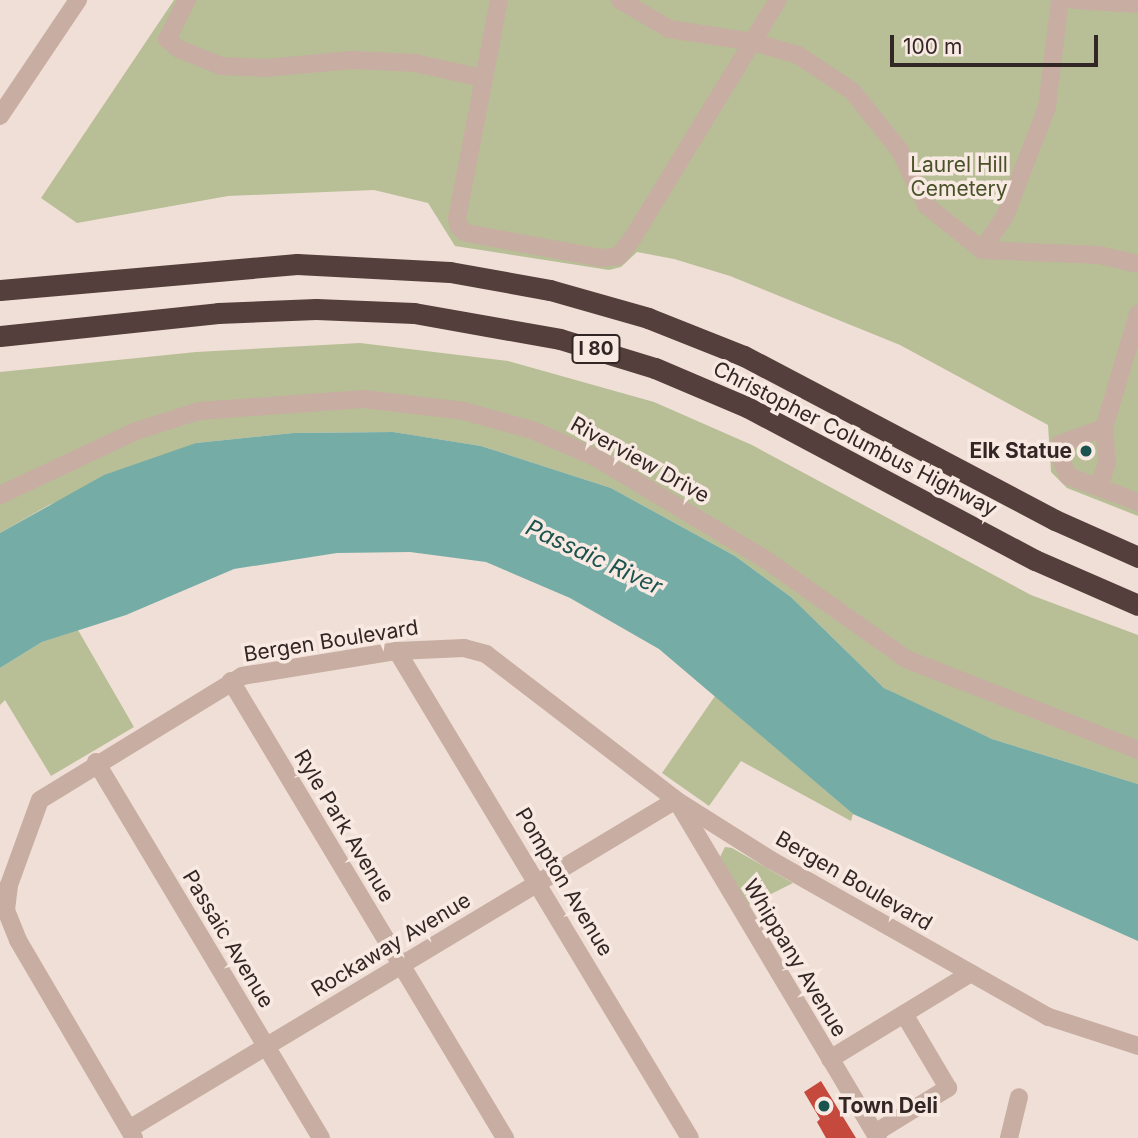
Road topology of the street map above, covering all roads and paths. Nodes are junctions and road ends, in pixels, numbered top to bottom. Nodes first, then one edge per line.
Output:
1 (78, 0) edge
2 (187, 0) edge
3 (499, 0) edge
4 (620, 0) edge
5 (778, 0) edge
6 (1060, 0) edge
7 (1074, 0) edge
8 (1138, 4) edge
9 (753, 42) junction
10 (482, 78) junction
11 (0, 116) edge
12 (982, 250) junction
13 (1138, 264) edge
14 (0, 290) edge
15 (1138, 314) edge
16 (0, 336) edge
17 (1104, 428) junction
18 (1099, 487) junction
19 (0, 495) edge
20 (1138, 502) edge
21 (1138, 557) edge
22 (1138, 605) edge
23 (397, 650) junction
24 (231, 681) junction
25 (1138, 750) edge
26 (96, 762) junction
27 (676, 800) junction
28 (538, 883) junction
29 (401, 965) junction
30 (969, 974) junction
31 (904, 1014) junction
32 (1138, 1045) edge
33 (266, 1046) junction
34 (830, 1059) junction
35 (1019, 1097) dead end
36 (132, 1134) edge
37 (876, 1135) edge
38 (321, 1138) edge
39 (505, 1138) edge
40 (690, 1138) edge
41 (1009, 1138) edge

1 - 11 street
2 - 10 street
3 - 10 street
4 - 9 street
5 - 9 street
6 - 12 street
7 - 8 street
9 - 10 street
9 - 12 street
12 - 13 street
14 - 21 highway, Christopher Columbus Highway / I 80
15 - 17 street
16 - 22 highway, Christopher Columbus Highway / I 80
17 - 18 street
17 - 18 street
18 - 20 street
19 - 25 street, Riverview Drive
23 - 24 street, Bergen Boulevard
23 - 27 street, Bergen Boulevard
23 - 28 street, Pompton Avenue
24 - 26 street, Bergen Boulevard
24 - 29 street, Ryle Park Avenue
26 - 33 street, Passaic Avenue
26 - 36 street, Bergen Boulevard
27 - 28 street, Rockaway Avenue
27 - 30 street, Bergen Boulevard
27 - 34 street, Whippany Avenue
28 - 29 street, Rockaway Avenue
28 - 40 street, Pompton Avenue
29 - 33 street, Rockaway Avenue
29 - 39 street, Ryle Park Avenue
30 - 31 street
30 - 32 street, Bergen Boulevard
31 - 34 street
31 - 37 street
33 - 36 street, Rockaway Avenue
33 - 38 street, Passaic Avenue
34 - 37 street, Whippany Avenue
35 - 41 street

